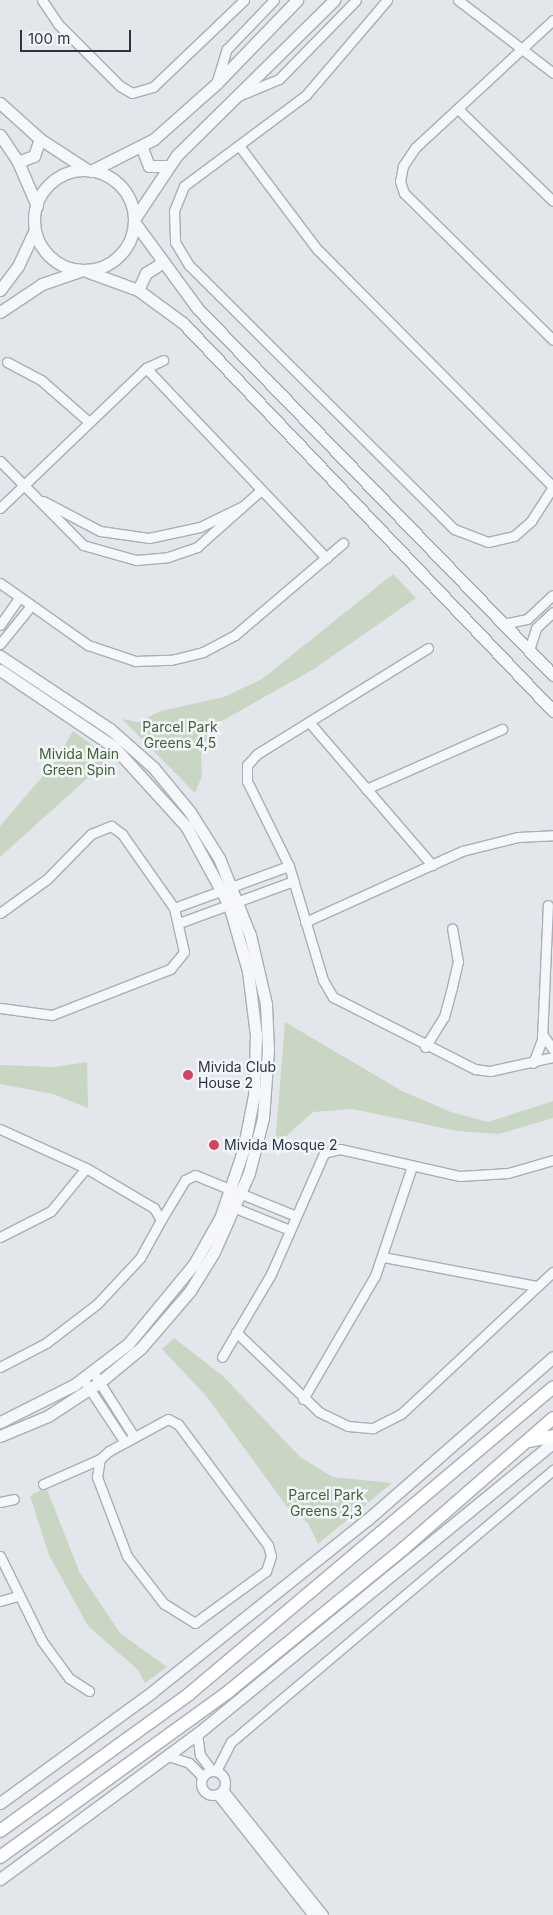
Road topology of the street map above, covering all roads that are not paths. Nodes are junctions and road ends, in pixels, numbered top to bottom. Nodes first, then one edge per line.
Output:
1 (42, 0) edge
2 (244, 0) edge
3 (274, 0) edge
4 (297, 0) edge
5 (334, 0) edge
6 (356, 0) edge
7 (388, 0) edge
8 (458, 0) edge
9 (553, 20) edge
10 (521, 51) junction
11 (553, 72) edge
12 (216, 84) junction
13 (238, 96) junction
14 (0, 103) edge
15 (458, 109) junction
16 (0, 135) edge
17 (40, 140) junction
18 (240, 147) junction
19 (142, 148) junction
20 (18, 162) junction
21 (167, 166) junction
22 (87, 171) junction
23 (553, 201) edge
24 (37, 206) junction
25 (135, 221) junction
26 (34, 231) junction
27 (162, 263) junction
28 (83, 270) junction
29 (0, 290) edge
30 (138, 290) junction
31 (0, 312) edge
32 (553, 340) edge
33 (163, 360) dead end
34 (7, 362) dead end
35 (146, 368) junction
36 (89, 422) junction
37 (0, 461) edge
38 (24, 485) junction
39 (553, 487) edge
40 (261, 490) junction
41 (33, 494) junction
42 (246, 504) junction
43 (0, 508) edge
44 (343, 543) dead end
45 (326, 558) junction
46 (0, 582) edge
47 (553, 595) edge
48 (19, 598) junction
49 (544, 604) junction
50 (30, 607) junction
51 (552, 613) edge
52 (503, 624) junction
53 (0, 625) edge
54 (0, 644) edge
55 (428, 648) dead end
56 (529, 650) junction
57 (0, 656) edge
58 (0, 670) edge
59 (553, 675) edge
60 (553, 711) edge
61 (309, 722) junction
62 (502, 729) dead end
63 (366, 789) junction
64 (553, 835) edge
65 (432, 865) junction
66 (289, 866) junction
67 (294, 881) junction
68 (228, 889) junction
69 (233, 903) junction
70 (548, 905) dead end
71 (174, 908) junction
72 (0, 913) edge
73 (305, 922) junction
74 (179, 923) junction
75 (452, 929) dead end
76 (0, 1008) edge
77 (542, 1034) junction
78 (425, 1046) junction
79 (553, 1049) edge
80 (553, 1057) edge
81 (532, 1063) junction
82 (0, 1129) edge
83 (553, 1160) edge
84 (412, 1166) junction
85 (86, 1168) junction
86 (236, 1193) junction
87 (230, 1206) junction
88 (296, 1216) junction
89 (161, 1220) junction
90 (290, 1230) junction
91 (0, 1237) edge
92 (383, 1257) junction
93 (553, 1272) edge
94 (537, 1286) junction
95 (236, 1332) junction
96 (222, 1357) dead end
97 (553, 1357) edge
98 (0, 1367) edge
99 (91, 1381) junction
100 (553, 1388) edge
101 (303, 1398) junction
102 (553, 1418) edge
103 (0, 1422) edge
104 (133, 1435) junction
105 (0, 1436) edge
106 (553, 1436) edge
107 (124, 1441) junction
108 (527, 1442) junction
109 (553, 1443) edge
110 (100, 1459) junction
111 (553, 1470) edge
112 (44, 1484) dead end
113 (14, 1499) dead end
114 (0, 1502) edge
115 (0, 1556) edge
116 (18, 1596) junction
117 (0, 1601) edge
118 (244, 1649) junction
119 (259, 1667) junction
120 (220, 1669) junction
121 (235, 1686) junction
122 (89, 1691) dead end
123 (197, 1734) junction
124 (168, 1756) junction
125 (214, 1771) junction
126 (202, 1776) junction
127 (220, 1792) junction
128 (0, 1803) edge
129 (0, 1831) edge
130 (0, 1857) edge
131 (0, 1880) edge
132 (312, 1915) edge
133 (323, 1915) edge

1 - 2 street
3 - 12 street
4 - 12 street
5 - 13 street
6 - 13 street
7 - 18 street
8 - 10 street
9 - 10 street
10 - 11 street
10 - 15 street
12 - 19 street
13 - 21 street
14 - 17 street
15 - 23 street
15 - 32 street
16 - 20 street
17 - 20 street
17 - 22 street
18 - 39 street
18 - 39 street
19 - 21 street
19 - 22 street
20 - 24 street
21 - 25 street
22 - 24 street
22 - 25 street
24 - 26 street
25 - 27 street
25 - 28 street
26 - 28 street
26 - 29 street
27 - 30 street
27 - 52 street
28 - 30 street
28 - 31 street
30 - 60 street
33 - 35 street
34 - 36 street
35 - 36 street
35 - 40 street
36 - 38 street
37 - 38 street
38 - 41 street
38 - 43 street
40 - 42 street
40 - 45 street
41 - 42 street
41 - 42 street
44 - 45 street
45 - 50 street
46 - 48 street
47 - 49 street
48 - 50 street
48 - 53 street
49 - 51 street
49 - 52 street
50 - 54 street
51 - 56 street
52 - 56 street
55 - 61 street
56 - 59 street
57 - 68 street
58 - 68 street
61 - 63 street
61 - 66 street
62 - 63 street
63 - 65 street
64 - 65 street
65 - 73 street
66 - 67 street
66 - 68 street
67 - 69 street
67 - 73 street
68 - 69 street
68 - 71 street
69 - 74 street
69 - 86 street
70 - 77 street
71 - 72 street
71 - 74 street
73 - 78 street
74 - 76 street
75 - 78 street
77 - 79 street
77 - 81 street
78 - 81 street
80 - 81 street
82 - 85 street
83 - 84 street
84 - 88 street
84 - 92 street
85 - 89 street
85 - 91 street
86 - 87 street
86 - 88 street
86 - 89 street
87 - 90 street
87 - 99 street
88 - 90 street
89 - 98 street
90 - 95 street
92 - 94 street
92 - 101 street
93 - 94 street
94 - 101 street
95 - 96 street
95 - 101 street
97 - 128 street
99 - 103 street
99 - 104 street
99 - 105 street
99 - 107 street
100 - 118 main road
102 - 108 main road
104 - 107 street
104 - 110 street
106 - 108 main road
107 - 110 street
108 - 119 main road
109 - 123 street
110 - 112 street
111 - 125 street
113 - 114 street
115 - 116 street
116 - 117 street
116 - 122 street
118 - 119 main road
118 - 120 main road
119 - 121 main road
120 - 121 main road
120 - 129 main road
121 - 130 main road
123 - 124 street
123 - 125 street
124 - 126 street
124 - 131 street
125 - 126 street
125 - 127 street
126 - 127 street
127 - 132 street
127 - 133 street

